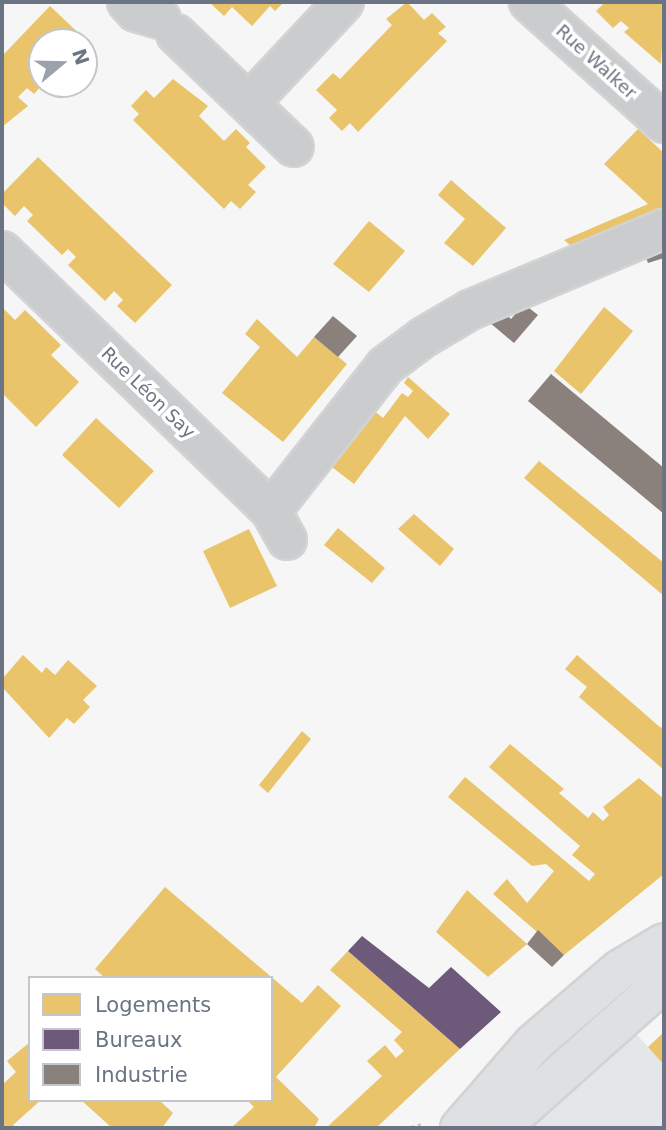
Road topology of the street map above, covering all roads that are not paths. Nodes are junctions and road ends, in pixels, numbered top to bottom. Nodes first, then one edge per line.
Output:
1 (127, 2) edge
2 (344, 2) edge
3 (528, 2) edge
4 (250, 102) junction
5 (664, 123) edge
6 (295, 147) dead end
7 (664, 229) edge
8 (2, 251) edge
9 (664, 943) edge
10 (664, 982) edge
11 (460, 1128) edge
12 (500, 1128) edge

1 - 4 street
2 - 4 street
3 - 5 street, Rue Walker
4 - 6 street
7 - 8 street, Rue Léon Say
9 - 11 main road
10 - 12 main road

